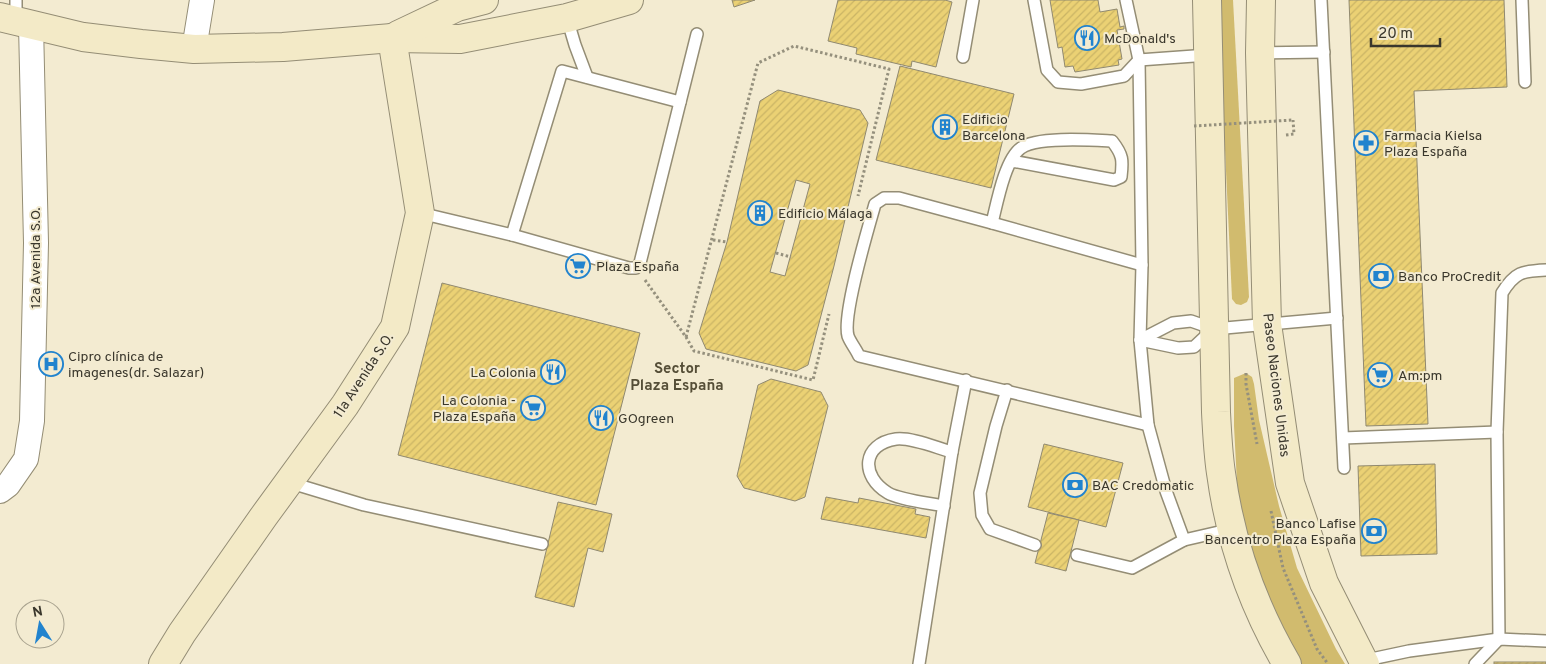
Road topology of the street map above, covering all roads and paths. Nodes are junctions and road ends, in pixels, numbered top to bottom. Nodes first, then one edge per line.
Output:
1 (202, 0) edge
2 (484, 0) edge
3 (629, 0) edge
4 (973, 0) edge
5 (1034, 0) edge
6 (1126, 0) edge
7 (1207, 0) edge
8 (1261, 0) edge
9 (1322, 0) edge
10 (1522, 0) edge
11 (16, 16) edge
12 (567, 18) junction
13 (697, 34) dead end
14 (392, 38) junction
15 (194, 49) junction
16 (1324, 52) junction
17 (1260, 53) junction
18 (1208, 55) junction
19 (963, 58) dead end
20 (1139, 60) junction
21 (587, 77) junction
22 (1525, 82) dead end
23 (680, 102) junction
24 (1194, 126) dead end
25 (1294, 134) dead end
26 (1012, 161) junction
27 (857, 202) dead end
28 (420, 212) junction
29 (992, 222) junction
30 (512, 235) junction
31 (712, 240) junction
32 (727, 242) dead end
33 (776, 253) dead end
34 (791, 257) dead end
35 (1142, 265) junction
36 (636, 268) junction
37 (1546, 270) edge
38 (830, 311) dead end
39 (1337, 318) junction
40 (1267, 324) junction
41 (1214, 329) junction
42 (686, 337) junction
43 (1140, 340) junction
44 (966, 380) junction
45 (1007, 390) junction
46 (1148, 425) junction
47 (1497, 432) junction
48 (1342, 438) junction
49 (952, 452) junction
50 (1344, 468) dead end
51 (288, 482) junction
52 (4, 488) edge
53 (944, 506) junction
54 (1232, 529) junction
55 (1184, 540) junction
56 (542, 544) dead end
57 (1035, 545) dead end
58 (1077, 555) dead end
59 (182, 633) junction
60 (1499, 639) junction
61 (1546, 641) edge
62 (1363, 663) edge
63 (163, 664) edge
64 (175, 664) edge
65 (919, 664) edge
66 (1287, 664) edge
67 (1475, 664) edge

1 - 15 street
2 - 14 main road
3 - 12 main road
4 - 19 lane
5 - 20 lane
6 - 20 lane
7 - 18 main road
8 - 17 main road, Paseo Naciones Unidas
9 - 16 lane
10 - 22 lane
11 - 15 main road
11 - 52 street, 12a Avenida S.O.
12 - 14 main road
12 - 21 lane
13 - 23 lane
14 - 15 main road
14 - 28 main road, 11a Avenida S.O.
16 - 17 lane
16 - 39 lane
17 - 40 main road, Paseo Naciones Unidas
18 - 20 lane
18 - 41 main road
20 - 35 lane
21 - 23 lane
21 - 30 lane
23 - 36 lane
24 - 25 path, bridge
26 - 26 lane
26 - 29 lane
27 - 31 path
28 - 30 lane
28 - 51 main road, 11a Avenida S.O.
29 - 35 lane
29 - 44 lane
30 - 36 lane
31 - 32 path
31 - 42 path
33 - 34 path
35 - 43 lane
36 - 42 path
37 - 47 lane
38 - 42 path
39 - 40 lane
39 - 48 lane
40 - 41 lane
40 - 62 main road, Paseo Naciones Unidas
41 - 43 lane
41 - 43 lane
41 - 54 main road
43 - 46 lane
44 - 45 lane
44 - 49 lane
45 - 46 lane
45 - 57 lane
46 - 55 lane
47 - 48 lane
47 - 60 lane
48 - 50 lane
49 - 53 lane
49 - 53 lane
51 - 56 lane
51 - 59 main road, 11a Avenida S.O.
53 - 65 lane
54 - 55 lane
54 - 66 main road
55 - 58 lane
59 - 63 main road, 11a Avenida S.O.
59 - 64 main road
60 - 61 lane
60 - 62 lane
60 - 67 lane

